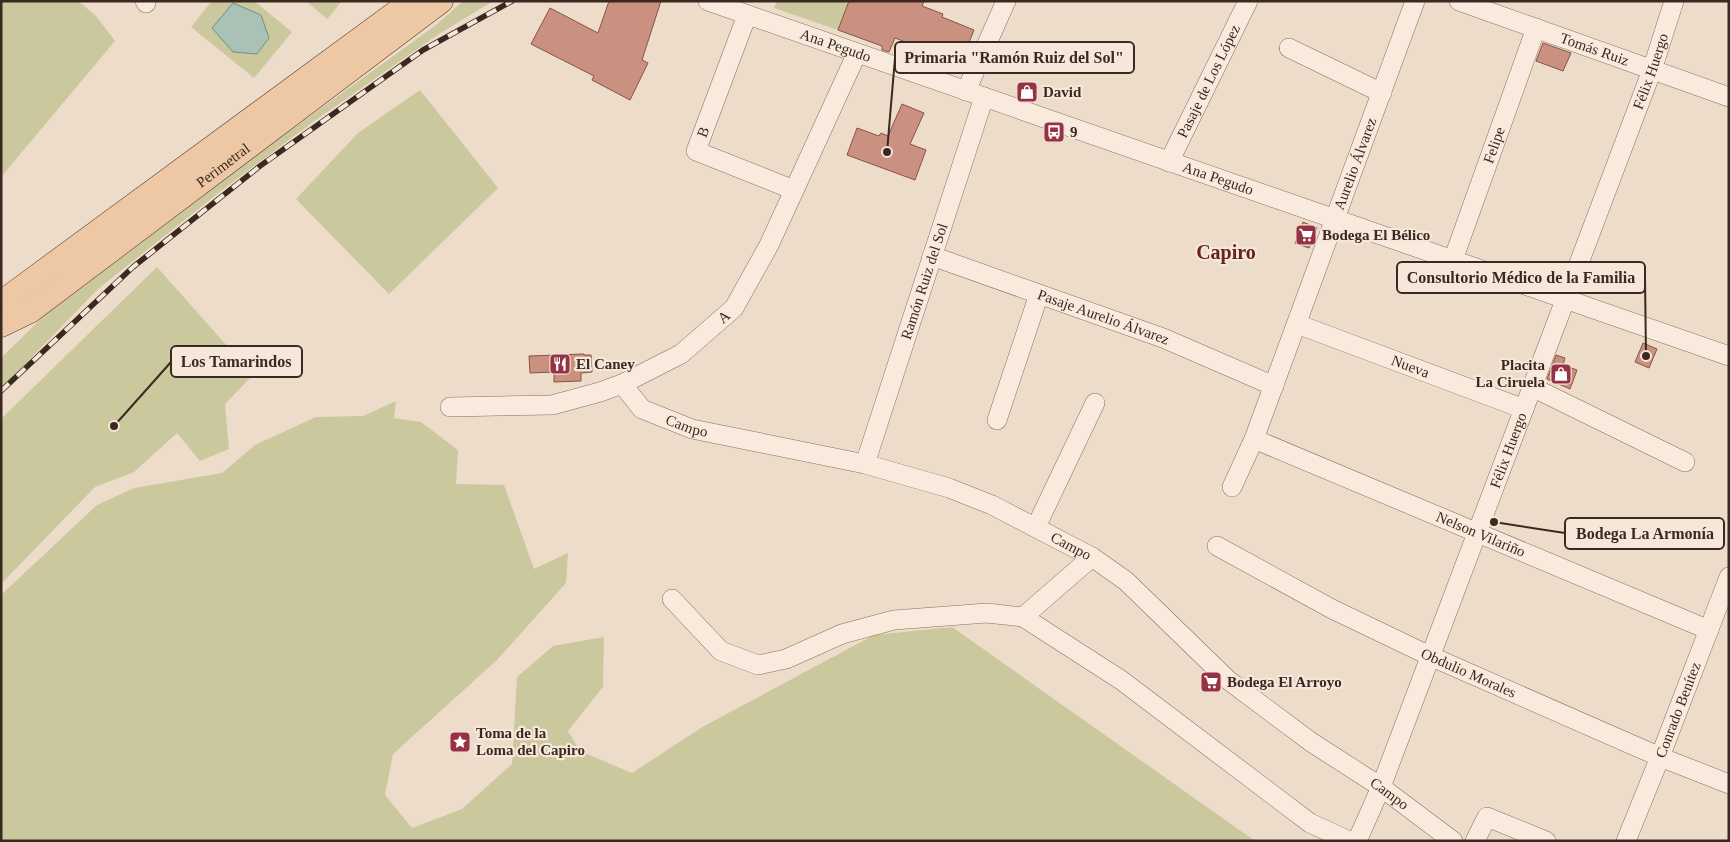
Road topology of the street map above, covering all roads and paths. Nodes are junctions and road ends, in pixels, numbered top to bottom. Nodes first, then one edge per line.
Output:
1 (412, 1) edge
2 (441, 1) edge
3 (708, 1) edge
4 (1006, 1) edge
5 (1248, 1) edge
6 (1415, 1) edge
7 (1459, 1) edge
8 (1674, 1) edge
9 (747, 14) junction
10 (1536, 28) junction
11 (1289, 48) dead end
12 (857, 53) junction
13 (1652, 70) junction
14 (1382, 93) junction
15 (975, 94) junction
16 (1729, 97) edge
17 (1169, 162) junction
18 (794, 190) junction
19 (1335, 220) junction
20 (932, 256) junction
21 (1453, 260) junction
22 (1039, 294) junction
23 (1565, 299) junction
24 (3, 302) edge
25 (30, 311) junction
26 (1, 324) edge
27 (1297, 324) junction
28 (1, 341) edge
29 (1729, 356) edge
30 (622, 384) junction
31 (1274, 386) junction
32 (1532, 386) junction
33 (1095, 402) dead end
34 (450, 407) dead end
35 (1524, 409) junction
36 (998, 420) dead end
37 (1254, 439) junction
38 (1685, 462) dead end
39 (865, 464) junction
40 (1232, 487) dead end
41 (1036, 527) junction
42 (1477, 533) junction
43 (1217, 546) dead end
44 (1092, 557) junction
45 (1729, 577) edge
46 (672, 599) dead end
47 (1023, 617) junction
48 (1709, 630) junction
49 (1430, 656) junction
50 (1660, 757) junction
51 (1729, 784) edge
52 (1381, 787) junction
53 (1349, 841) edge
54 (1357, 841) edge
55 (1453, 841) edge
56 (1475, 841) edge
57 (1546, 841) edge
58 (1626, 841) edge

1 - 24 main road, Perimetral
2 - 25 main road, Perimetral
3 - 9 street, Ana Pegudo
4 - 15 street, Ramón Ruiz del Sol
5 - 17 street, Pasaje de Los López
6 - 14 street, Aurelio Álvarez
7 - 10 street, Tomás Ruiz
8 - 13 street, Félix Huergo
9 - 12 street, Ana Pegudo
9 - 18 street, B
10 - 13 street, Tomás Ruiz
10 - 21 street, Felipe
11 - 14 street
12 - 15 street, Ana Pegudo
12 - 18 street, A
13 - 16 street, Tomás Ruiz
13 - 23 street, Félix Huergo
14 - 19 street, Aurelio Álvarez
15 - 17 street, Ana Pegudo
15 - 20 street, Ramón Ruiz del Sol
17 - 19 street, Ana Pegudo
18 - 30 street, A
19 - 21 street, Ana Pegudo
19 - 27 street, Aurelio Álvarez
20 - 22 street, Pasaje Aurelio Álvarez
20 - 39 street, Ramón Ruiz del Sol
21 - 23 street, Ana Pegudo
22 - 31 street, Pasaje Aurelio Álvarez
22 - 36 street
23 - 29 street, Ana Pegudo
23 - 32 street, Félix Huergo
25 - 26 main road, Perimetral
25 - 28 main road
27 - 31 street, Aurelio Álvarez
27 - 35 street, Nueva
30 - 34 street, A
30 - 39 street, Campo
31 - 37 street, Aurelio Álvarez
32 - 35 street, Félix Huergo
32 - 38 street
33 - 41 street
35 - 42 street, Félix Huergo
37 - 40 street, Aurelio Álvarez
37 - 42 street, Nelson Vilariño
39 - 41 street, Campo
41 - 44 street, Campo
42 - 48 street, Nelson Vilariño
42 - 49 street, Félix Huergo
43 - 49 street, Obdulio Morales
44 - 47 street
44 - 52 street, Campo
45 - 48 street, Conrado Benítez
46 - 47 street
47 - 53 street
48 - 50 street, Conrado Benítez
49 - 50 street, Obdulio Morales
49 - 52 street, Félix Huergo
50 - 51 street, Obdulio Morales
50 - 58 street, Conrado Benítez
52 - 54 street, Félix Huergo
52 - 55 street, Campo
56 - 57 street

